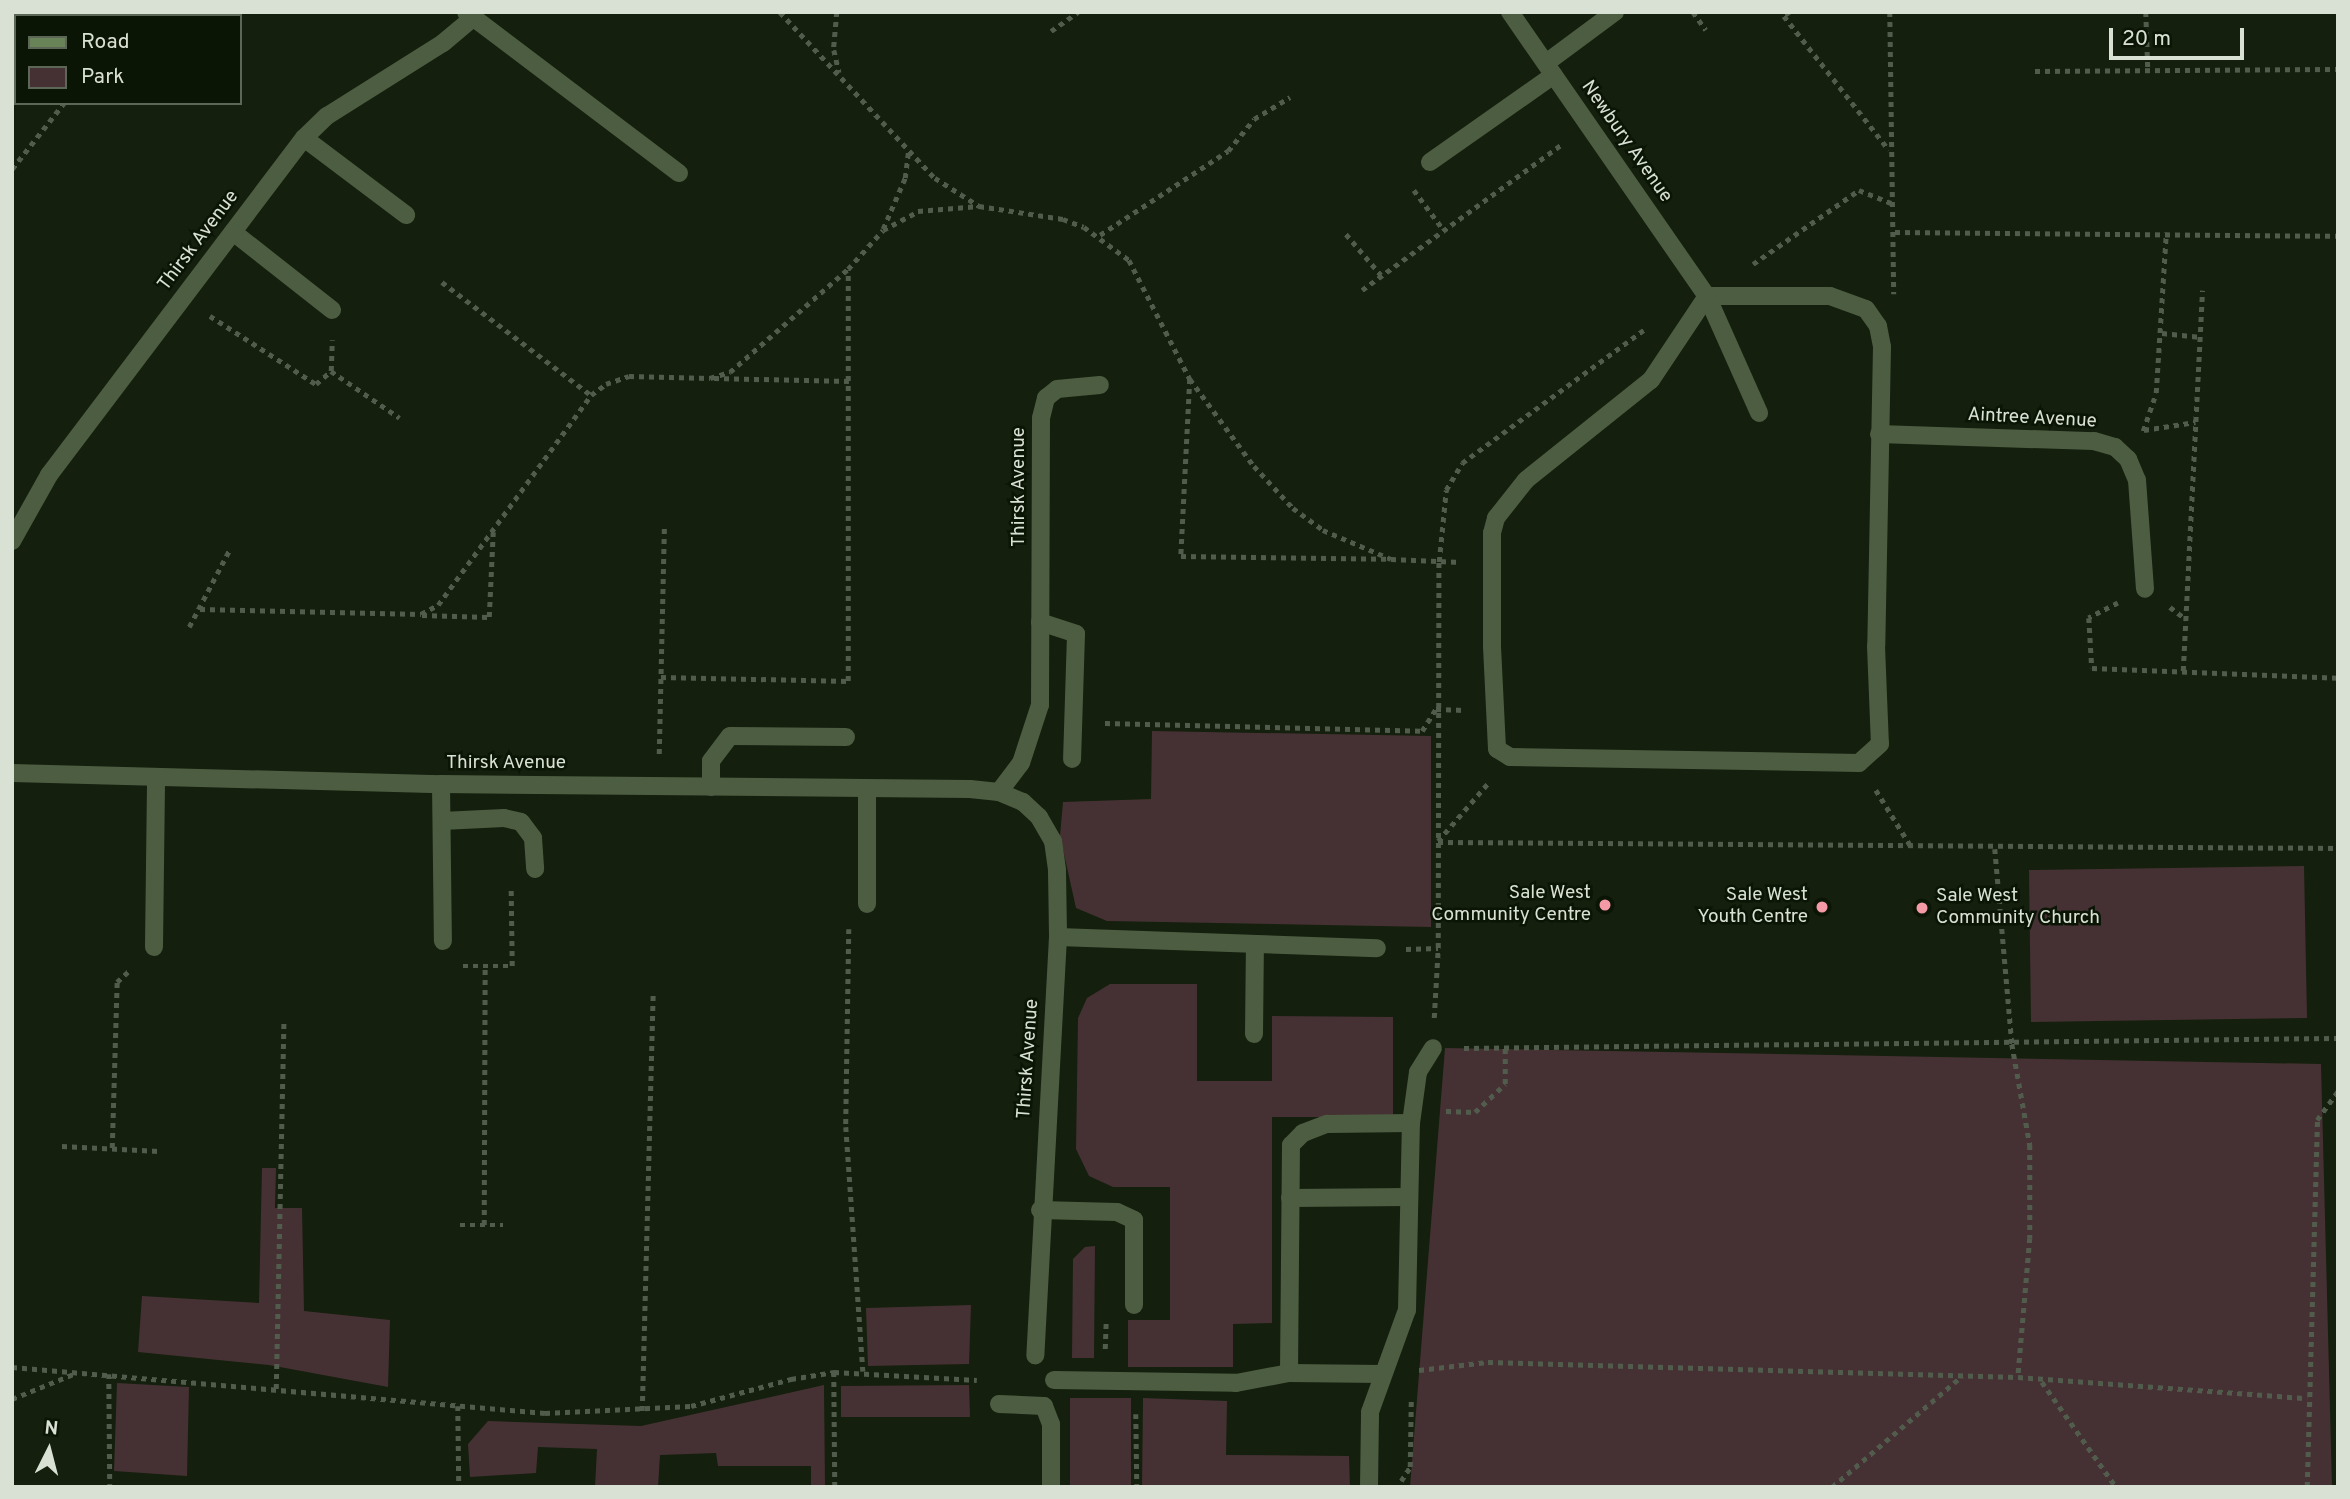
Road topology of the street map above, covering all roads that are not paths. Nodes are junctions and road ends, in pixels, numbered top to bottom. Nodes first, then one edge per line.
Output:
1 (1510, 12) edge
2 (1615, 12) edge
3 (469, 15) edge
4 (1550, 69) junction
5 (304, 138) junction
6 (1430, 162) dead end
7 (679, 173) dead end
8 (406, 215) dead end
9 (233, 232) junction
10 (1707, 296) junction
11 (332, 310) dead end
12 (1100, 385) dead end
13 (1759, 413) dead end
14 (1879, 433) junction
15 (12, 541) edge
16 (2145, 589) road end
17 (1040, 622) junction
18 (846, 737) dead end
19 (1073, 759) dead end
20 (12, 773) edge
21 (156, 779) junction
22 (441, 784) junction
23 (711, 787) junction
24 (867, 790) junction
25 (999, 792) junction
26 (442, 821) junction
27 (535, 869) road end
28 (867, 904) road end
29 (1058, 937) junction
30 (443, 941) road end
31 (1255, 944) junction
32 (154, 947) road end
33 (1377, 948) dead end
34 (1254, 1034) dead end
35 (1433, 1048) road end
36 (1412, 1116) junction
37 (1409, 1197) junction
38 (1290, 1198) junction
39 (1040, 1210) junction
40 (1134, 1305) road end
41 (1035, 1355) dead end
42 (1289, 1373) junction
43 (1383, 1374) junction
44 (1054, 1380) dead end
45 (999, 1404) dead end
46 (1051, 1487) edge
47 (1369, 1487) edge

1 - 4 street, Newbury Avenue
2 - 4 street
3 - 5 street, Thirsk Avenue
3 - 7 street, Thirsk Avenue
4 - 6 street
4 - 10 street, Newbury Avenue
5 - 8 street
5 - 9 street, Thirsk Avenue
9 - 11 street
9 - 15 street, Thirsk Avenue
10 - 13 street, Newbury Avenue
10 - 14 street
10 - 14 street
12 - 17 street, Thirsk Avenue
14 - 16 street, Aintree Avenue
17 - 19 street
17 - 25 street, Thirsk Avenue
18 - 23 street
20 - 21 street, Thirsk Avenue
21 - 22 street, Thirsk Avenue
21 - 32 street
22 - 23 street, Thirsk Avenue
22 - 26 street
23 - 24 street, Thirsk Avenue
24 - 25 street, Thirsk Avenue
24 - 28 street
25 - 29 street, Thirsk Avenue
26 - 27 street
26 - 30 street
29 - 31 street
29 - 39 street, Thirsk Avenue
31 - 33 street
31 - 34 street
35 - 36 street
36 - 37 street
36 - 38 street
37 - 38 street
37 - 43 street
38 - 42 street
39 - 40 street
39 - 41 street, Thirsk Avenue
42 - 43 street
42 - 44 street
43 - 47 street
45 - 46 street

